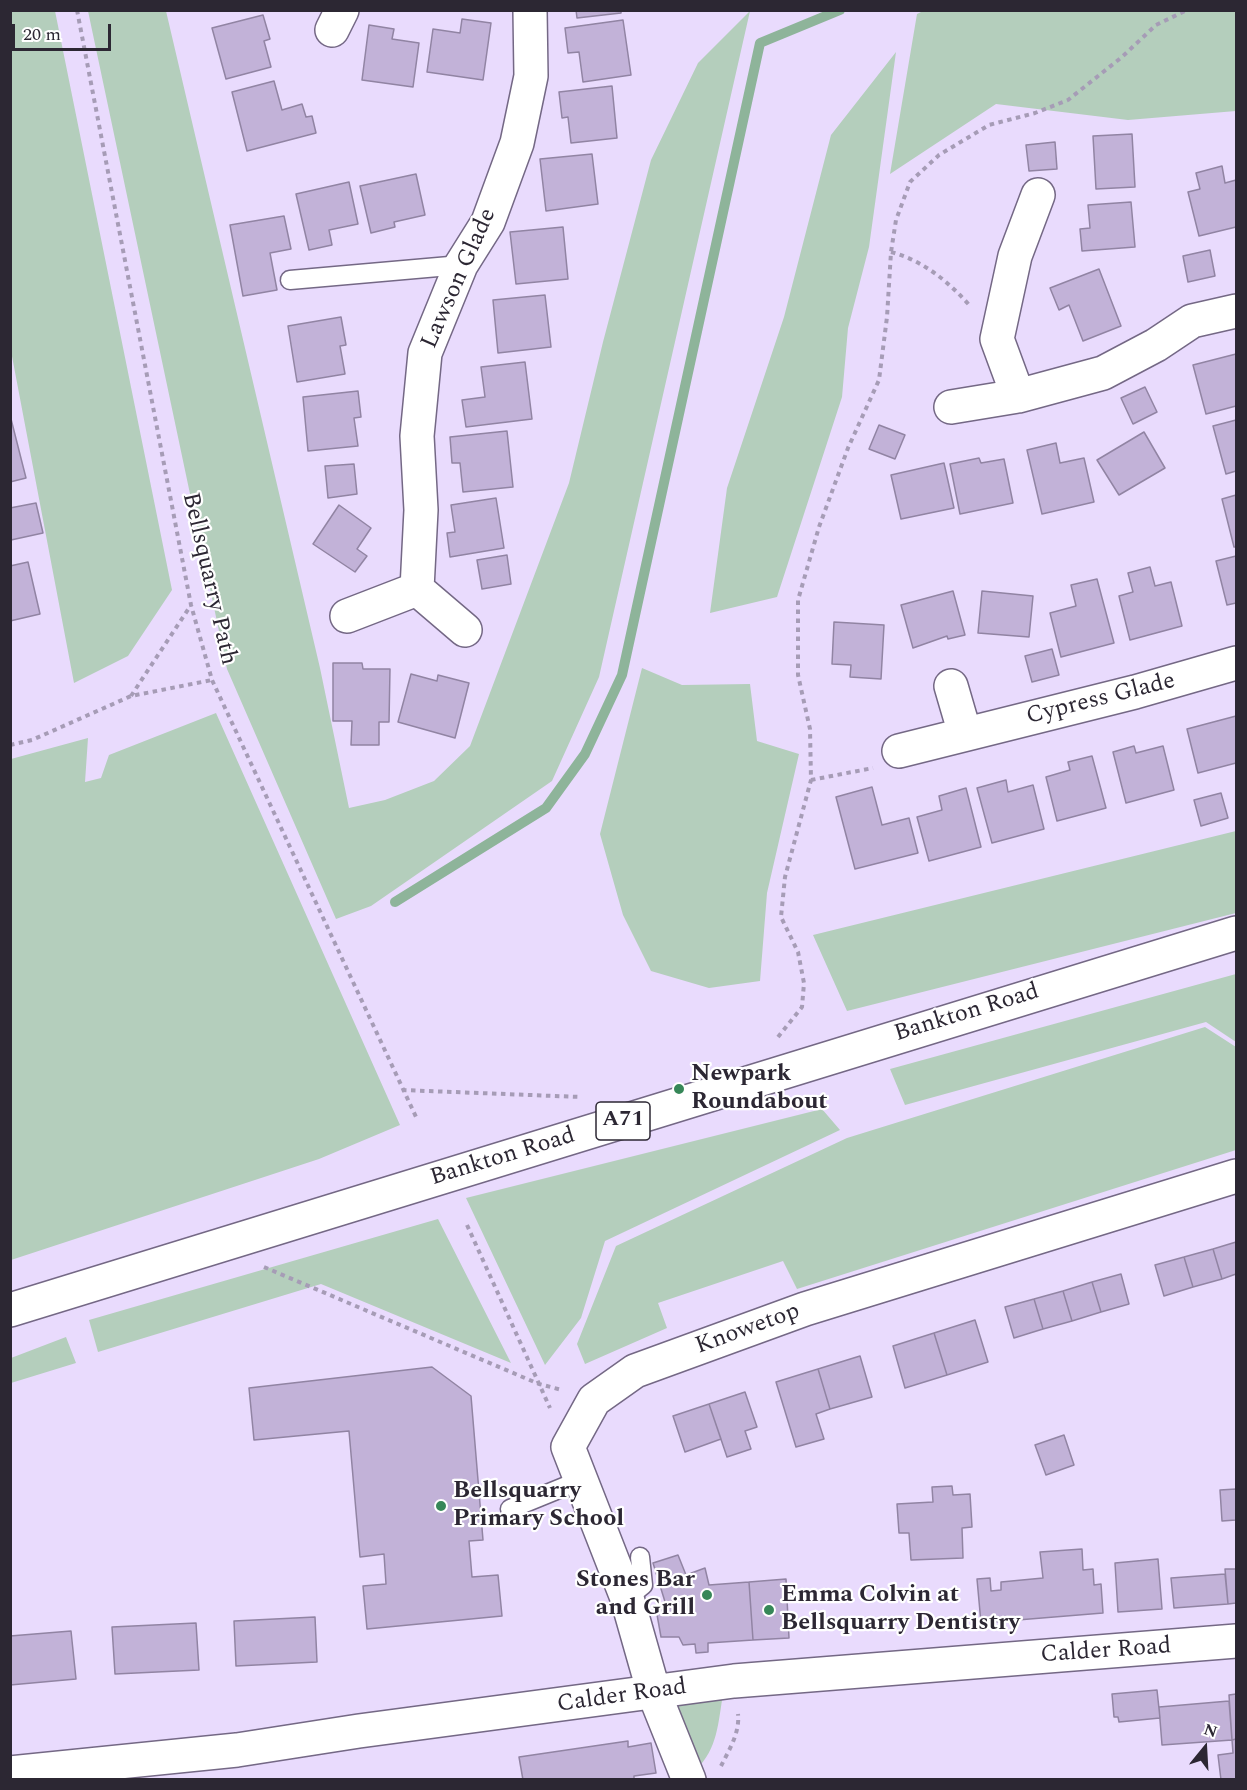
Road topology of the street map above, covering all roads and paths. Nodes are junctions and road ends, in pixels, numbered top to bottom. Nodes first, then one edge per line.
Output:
1 (77, 10) edge
2 (530, 10) edge
3 (1187, 10) edge
4 (1038, 195) dead end
5 (891, 252) junction
6 (461, 266) junction
7 (290, 280) dead end
8 (1236, 311) edge
9 (997, 339) junction
10 (1018, 396) junction
11 (951, 407) dead end
12 (417, 589) junction
13 (191, 605) junction
14 (347, 616) dead end
15 (465, 630) dead end
16 (1236, 663) edge
17 (212, 680) junction
18 (951, 686) dead end
19 (131, 696) junction
20 (965, 734) junction
21 (10, 745) edge
22 (899, 751) joint
23 (812, 780) junction
24 (1236, 933) edge
25 (777, 1038) dead end
26 (402, 1090) junction
27 (591, 1098) dead end
28 (417, 1119) dead end
29 (1216, 1175) edge
30 (467, 1225) dead end
31 (217, 1246) junction
32 (10, 1310) edge
33 (581, 1480) junction
34 (510, 1509) dead end
35 (640, 1557) dead end
36 (627, 1598) junction
37 (1236, 1641) edge
38 (734, 1681) junction
39 (654, 1693) junction
40 (10, 1773) edge
41 (701, 1776) edge

1 - 13 path, Bellsquarry Path
2 - 6 street, Lawson Glade
3 - 5 path
4 - 9 street
5 - 9 path
5 - 23 path
6 - 7 lane
6 - 12 street, Lawson Glade
8 - 10 street
9 - 10 street
10 - 11 street
12 - 14 street
12 - 15 street
13 - 17 path, Bellsquarry Path
13 - 19 path
16 - 20 street, Cypress Glade
17 - 19 path
17 - 26 path, Bellsquarry Path
18 - 20 street
19 - 21 path
20 - 22 street, Cypress Glade
22 - 23 path
23 - 25 path
24 - 31 street, Bankton Road / A71
26 - 27 path
26 - 28 path, Bellsquarry Path
29 - 33 street, Knowetop
30 - 31 path
31 - 32 street, Bankton Road / A71
33 - 34 lane
33 - 36 street, Knowetop
35 - 36 lane
36 - 39 street, Knowetop
37 - 38 street, Calder Road
38 - 39 street, Calder Road
38 - 41 path
39 - 40 street, Calder Road
39 - 41 street, Knowetop

